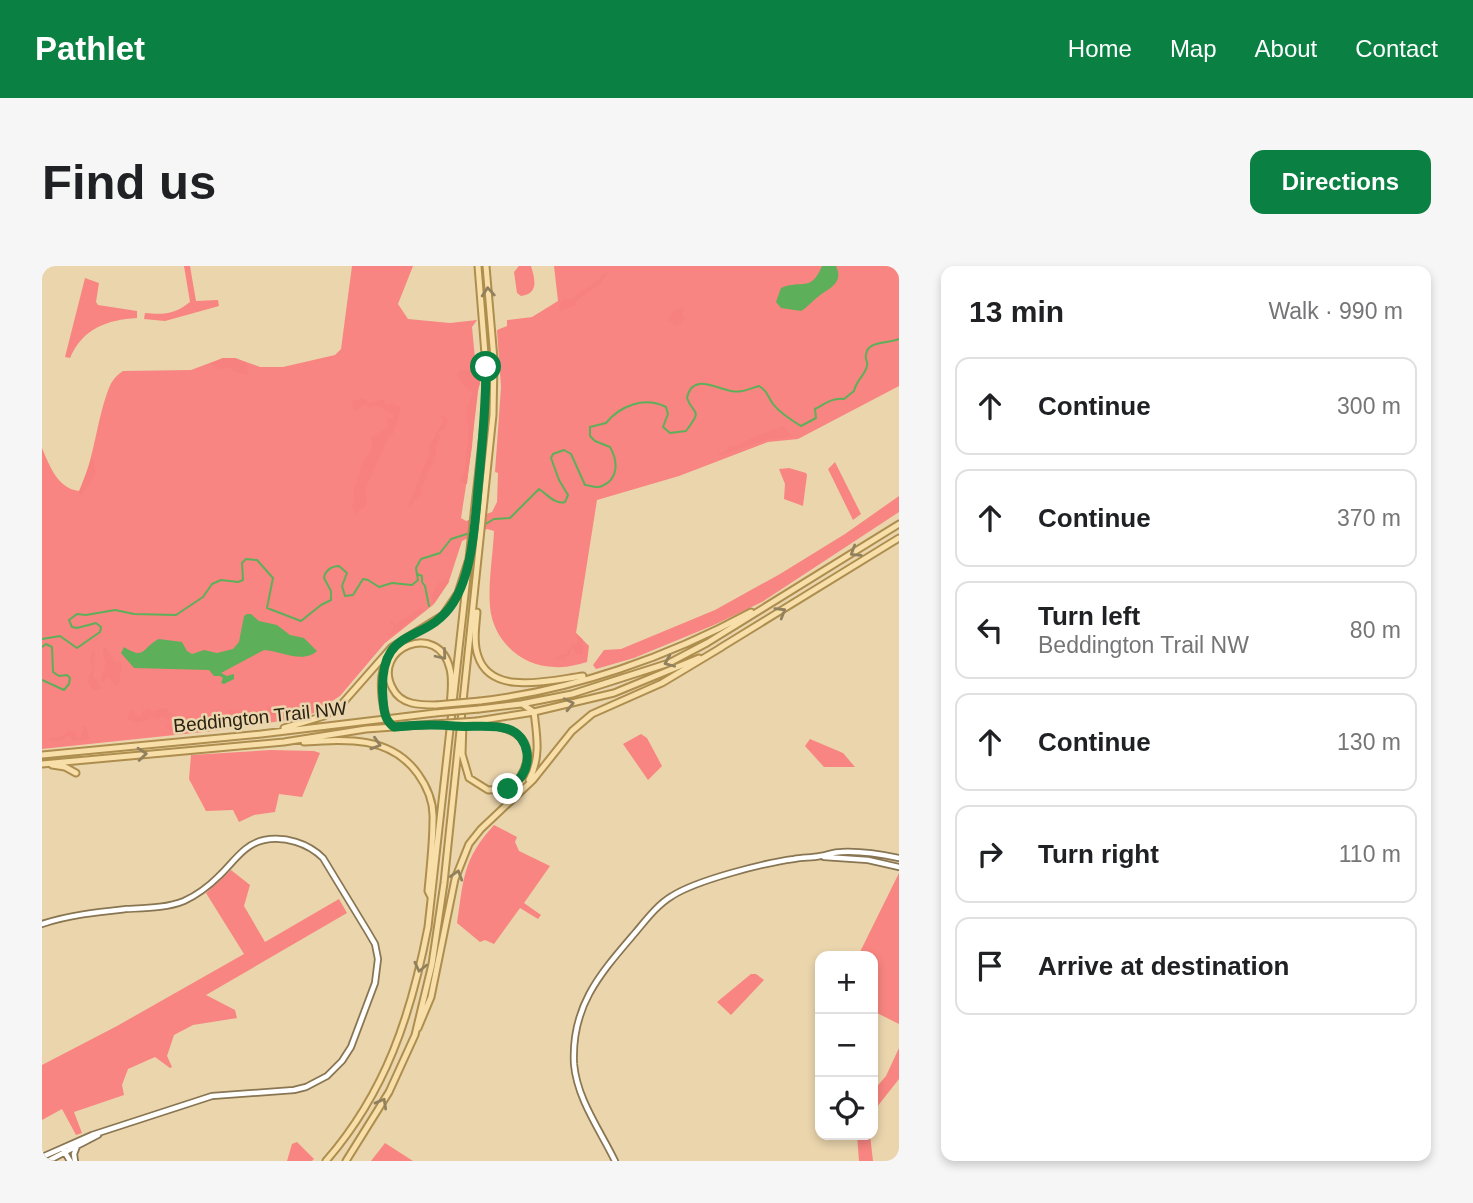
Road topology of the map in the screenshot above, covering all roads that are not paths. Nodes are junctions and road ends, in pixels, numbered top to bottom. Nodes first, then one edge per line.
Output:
1 (478, 266) edge
2 (486, 266) edge
3 (898, 524) edge
4 (899, 538) edge
5 (472, 547) junction
6 (812, 578) junction
7 (475, 602) junction
8 (397, 644) junction
9 (722, 647) junction
10 (617, 669) junction
11 (521, 704) junction
12 (534, 712) junction
13 (461, 717) junction
14 (386, 718) junction
15 (477, 723) junction
16 (394, 727) junction
17 (267, 733) junction
18 (284, 742) junction
19 (42, 755) edge
20 (42, 764) edge
21 (446, 769) junction
22 (76, 773) dead end
23 (518, 794) junction
24 (819, 857) junction
25 (899, 858) edge
26 (899, 867) edge
27 (432, 899) junction
28 (42, 923) edge
29 (415, 1035) junction
30 (108, 1130) junction
31 (77, 1146) junction
32 (60, 1153) edge
33 (42, 1157) edge
34 (48, 1161) edge
35 (70, 1161) edge
36 (75, 1161) edge
37 (326, 1161) edge
38 (346, 1161) edge
39 (615, 1161) edge

1 - 5 main road
7 -> 2 main road
3 -> 6 main road, Beddington Trail NW
9 -> 4 main road, Beddington Trail NW
5 - 8 main road
5 - 21 main road
6 - 10 main road
6 -> 11 main road, Beddington Trail NW
7 - 10 main road
7 - 13 main road
8 - 14 main road
8 - 17 main road
12 -> 9 main road, Beddington Trail NW
9 - 23 main road
10 -> 21 main road, bridge
11 - 12 main road
11 - 14 main road, Beddington Trail NW, bridge
12 - 15 main road, Beddington Trail NW
12 - 23 main road
13 - 15 main road
13 - 29 main road
14 - 16 main road
14 - 17 main road, Beddington Trail NW
15 - 16 main road, Beddington Trail NW, bridge
16 - 18 main road, Beddington Trail NW
17 - 19 main road, Beddington Trail NW
20 -> 18 main road, Beddington Trail NW
18 -> 27 main road
20 - 22 main road
21 - 27 main road
29 -> 23 main road
24 - 25 street
24 - 26 street
24 - 39 street
27 -> 37 main road
28 - 30 street
38 -> 29 main road
30 - 31 street
30 - 32 street
31 - 32 street
31 - 36 street
32 - 33 street
32 - 34 street
32 - 35 street

